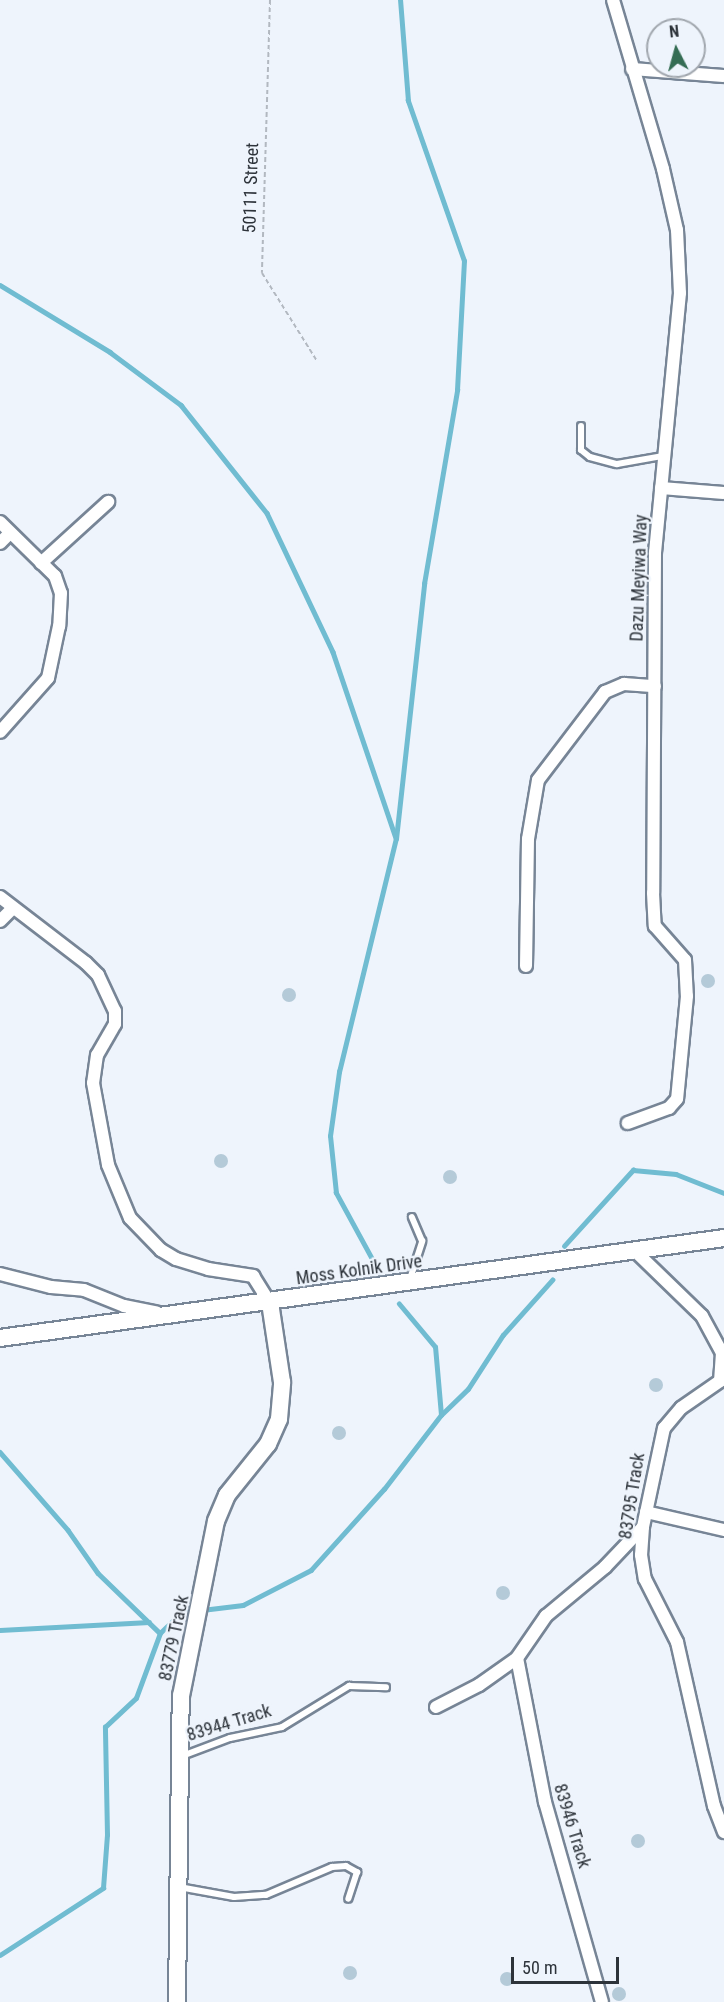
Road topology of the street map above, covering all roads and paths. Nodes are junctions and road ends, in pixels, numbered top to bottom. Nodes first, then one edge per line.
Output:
1 (270, 0) edge
2 (613, 0) edge
3 (632, 69) junction
4 (724, 76) edge
5 (317, 361) dead end
6 (581, 426) dead end
7 (664, 456) junction
8 (661, 488) junction
9 (724, 493) edge
10 (108, 502) dead end
11 (0, 522) edge
12 (10, 533) junction
13 (0, 543) edge
14 (42, 563) junction
15 (655, 686) junction
16 (0, 732) edge
17 (0, 897) edge
18 (13, 908) junction
19 (0, 921) edge
20 (526, 966) dead end
21 (628, 1123) dead end
22 (412, 1217) dead end
23 (724, 1238) edge
24 (635, 1251) junction
25 (0, 1274) edge
26 (409, 1282) junction
27 (270, 1303) junction
28 (181, 1315) junction
29 (0, 1338) edge
30 (646, 1512) junction
31 (643, 1527) junction
32 (724, 1530) edge
33 (517, 1658) junction
34 (386, 1687) dead end
35 (436, 1707) dead end
36 (178, 1758) junction
37 (724, 1832) edge
38 (179, 1887) junction
39 (348, 1899) dead end
40 (177, 2002) edge
41 (602, 2002) edge

1 - 5 path, 50111 Street
2 - 3 street, Dazu Meyiwa Way
3 - 4 street
3 - 7 street, Dazu Meyiwa Way
6 - 7 lane
7 - 8 street, Dazu Meyiwa Way
8 - 9 street
8 - 15 street, Dazu Meyiwa Way
10 - 14 street
11 - 12 street
12 - 13 street
12 - 14 street
14 - 16 street
15 - 20 street
15 - 21 street, Dazu Meyiwa Way
17 - 18 street
18 - 19 street
18 - 27 street
22 - 26 lane
23 - 24 main road, Moss Kolnik Drive
24 - 26 main road, Moss Kolnik Drive
24 - 30 street, 83795 Track
25 - 28 street
26 - 27 main road, Moss Kolnik Drive
27 - 28 main road, Moss Kolnik Drive
27 - 36 main road, 83779 Track
28 - 29 main road, Moss Kolnik Drive
30 - 31 street, 83795 Track
30 - 32 street
31 - 33 street
31 - 37 street, 83795 Track
33 - 35 street
33 - 41 street, 83946 Track
34 - 36 lane, 83944 Track
36 - 38 main road, 83779 Track
38 - 39 lane
38 - 40 main road, 83779 Track

